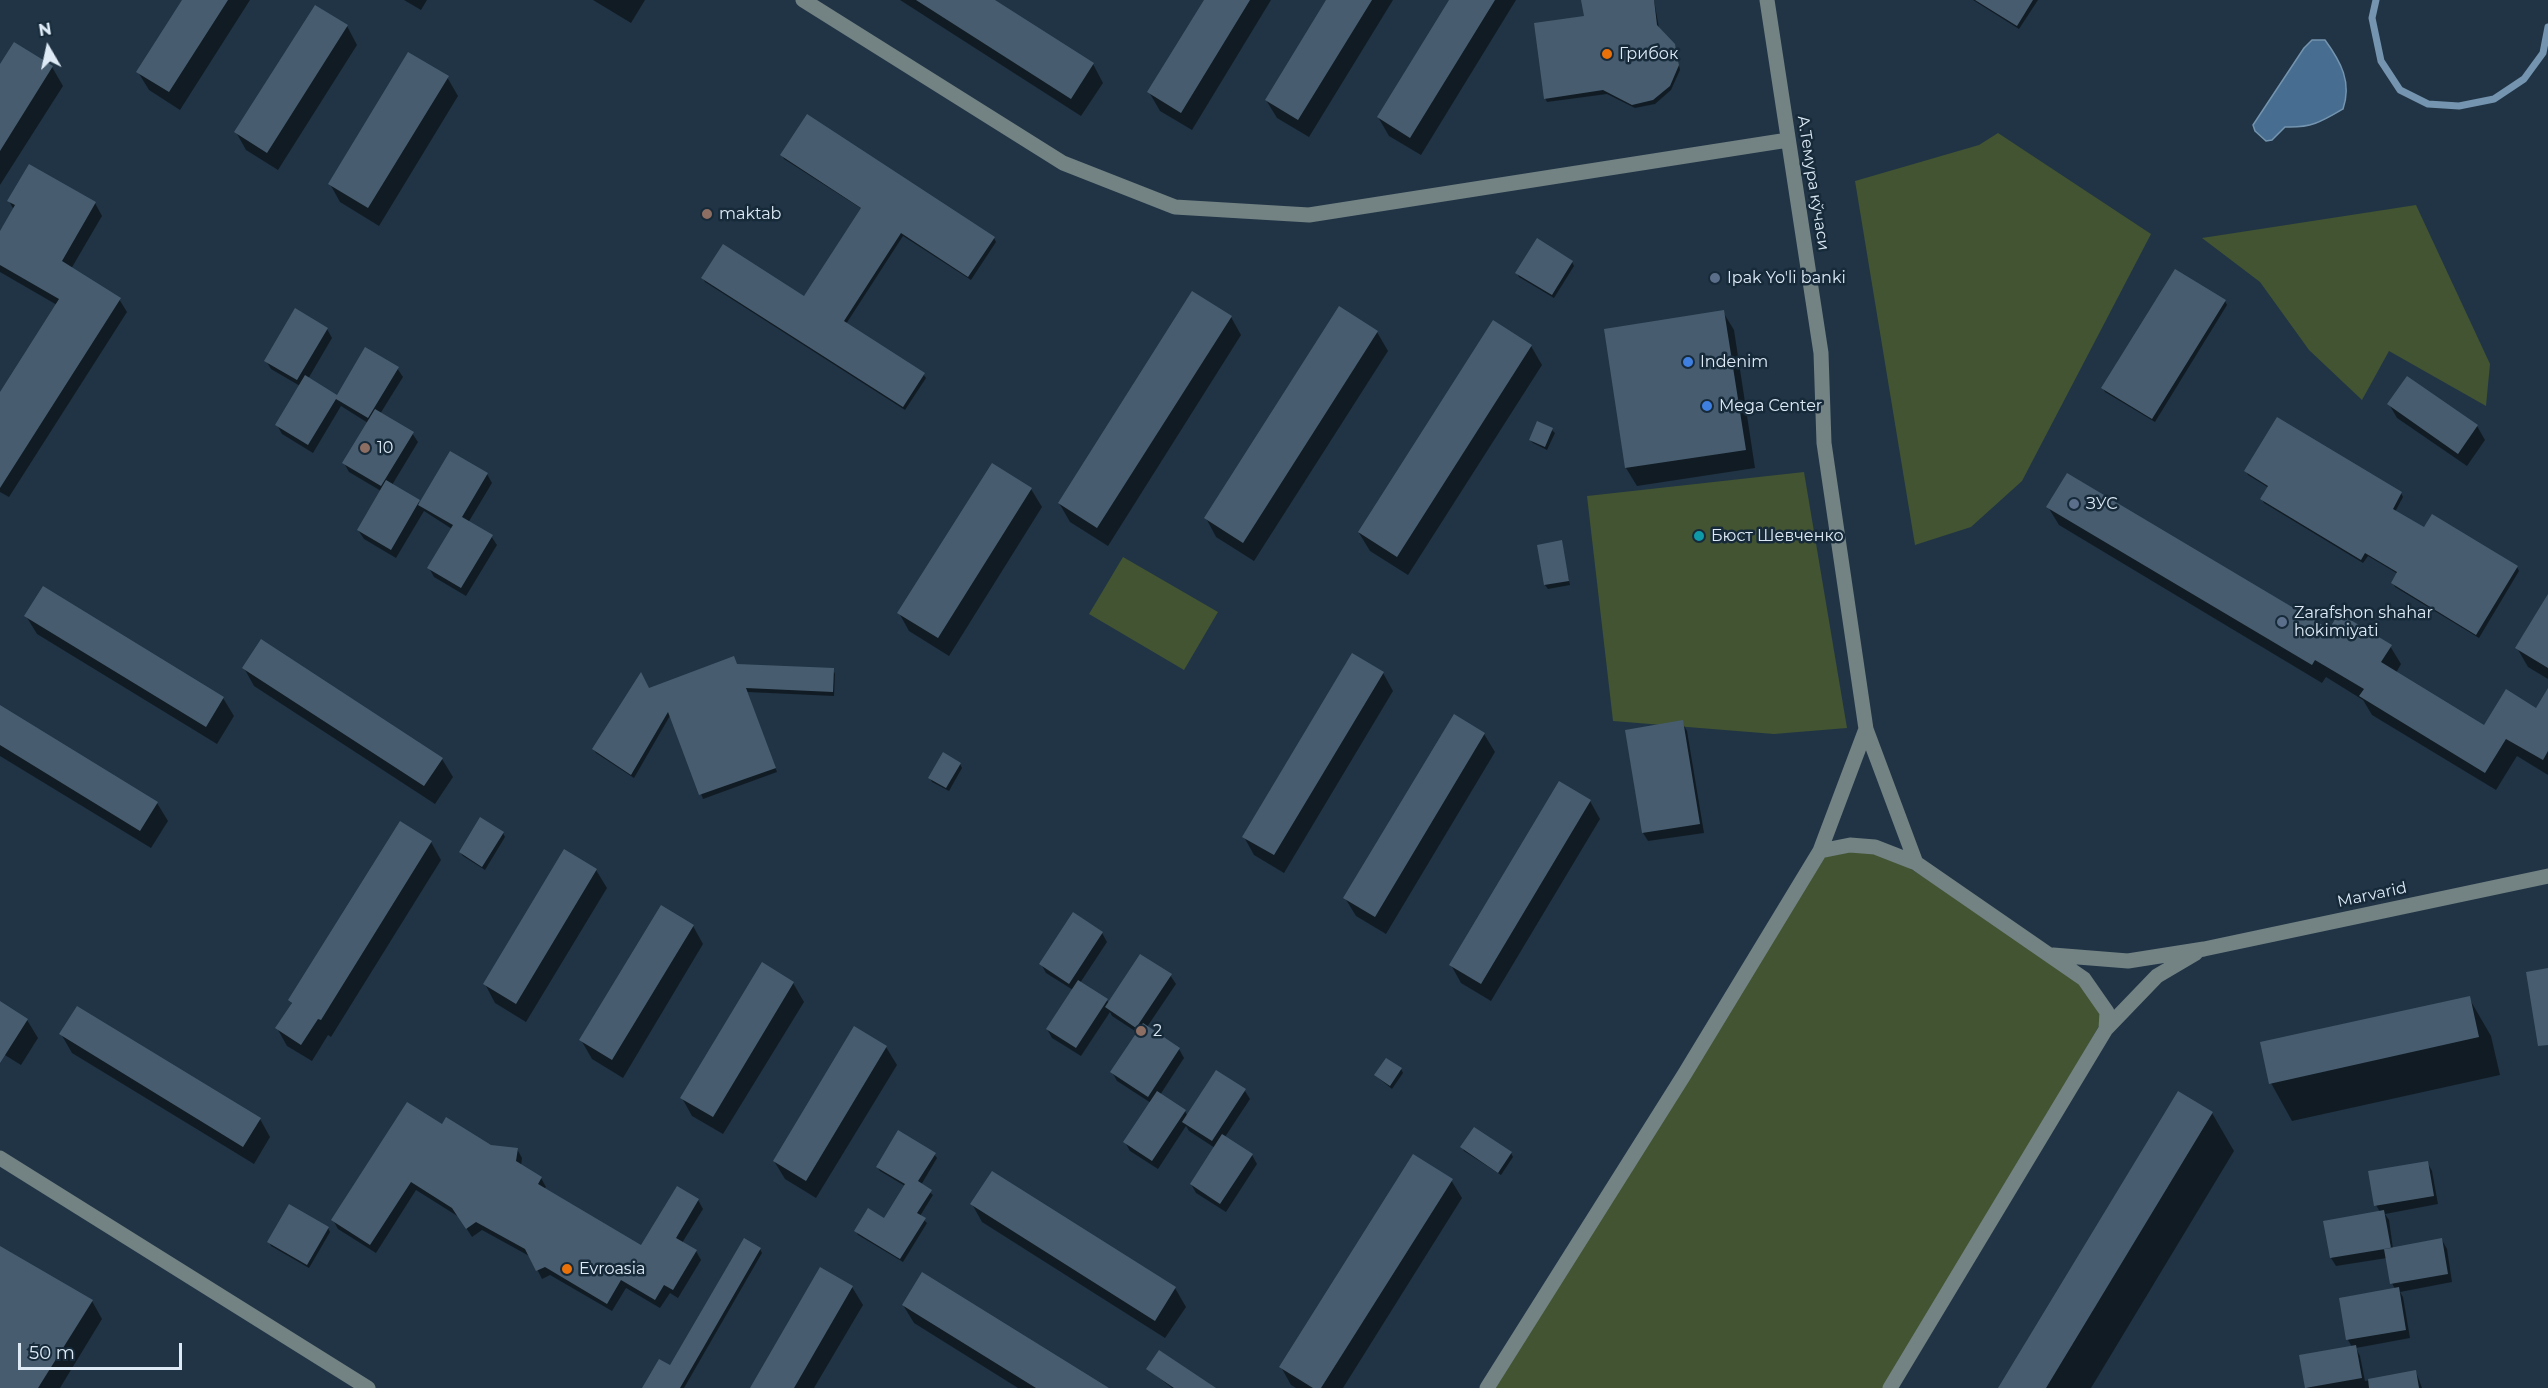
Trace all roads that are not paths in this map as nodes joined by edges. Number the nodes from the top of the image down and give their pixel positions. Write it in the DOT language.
graph roads {
  1 [pos="803,0"];
  2 [pos="1767,0"];
  3 [pos="1788,140"];
  4 [pos="1866,729"];
  5 [pos="1820,850"];
  6 [pos="1916,863"];
  7 [pos="2548,876"];
  8 [pos="2204,949"];
  9 [pos="2051,955"];
  10 [pos="2106,1029"];
  11 [pos="0,1158"];
  12 [pos="368,1388"];
  13 [pos="1487,1388"];
  14 [pos="1890,1388"];
  1 -- 3 [label="street"];
  2 -- 3 [label="street, А.Темура кўчаси"];
  3 -- 4 [label="street, А.Темура кўчаси"];
  4 -- 5 [label="street"];
  4 -- 6 [label="street, А.Темура кўчаси"];
  5 -- 6 [label="street"];
  5 -- 13 [label="street"];
  6 -- 9 [label="street"];
  7 -- 8 [label="street, Marvarid"];
  8 -- 9 [label="street"];
  8 -- 10 [label="street"];
  9 -- 10 [label="street"];
  10 -- 14 [label="street"];
  11 -- 12 [label="street"];
}
